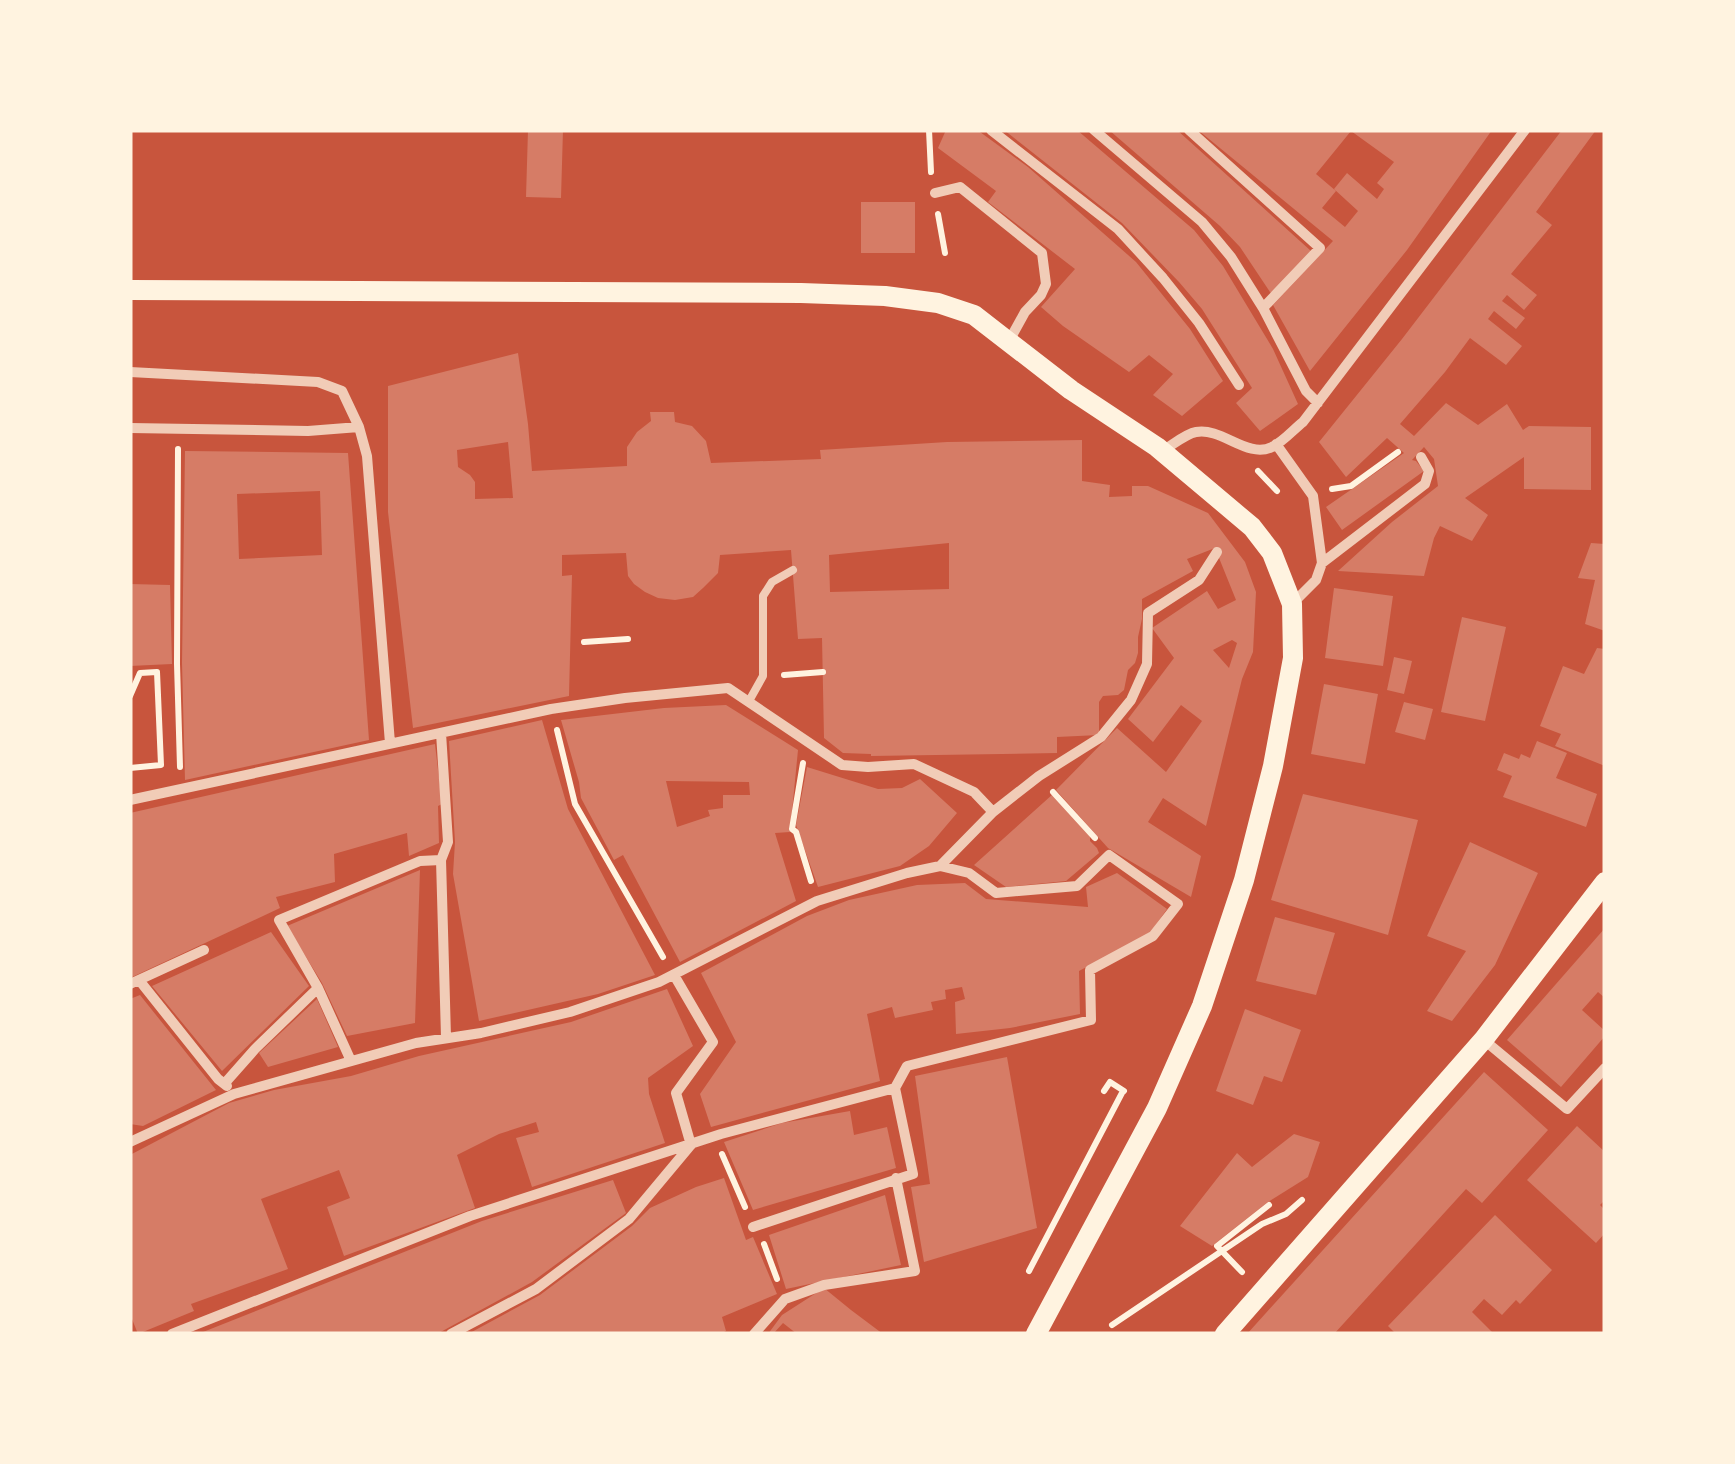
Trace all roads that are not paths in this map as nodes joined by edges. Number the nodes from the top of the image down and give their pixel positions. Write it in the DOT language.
graph roads {
  1 [pos="990,130"];
  2 [pos="1094,130"];
  3 [pos="1188,130"];
  4 [pos="1525,130"];
  5 [pos="935,193"];
  6 [pos="130,290"];
  7 [pos="1263,308"];
  8 [pos="1009,341"];
  9 [pos="130,372"];
  10 [pos="1239,385"];
  11 [pos="1318,403"];
  12 [pos="359,427"];
  13 [pos="130,428"];
  14 [pos="1274,446"];
  15 [pos="1162,451"];
  16 [pos="1421,457"];
  17 [pos="1217,552"];
  18 [pos="1322,563"];
  19 [pos="793,570"];
  20 [pos="1292,604"];
  21 [pos="749,701"];
  22 [pos="441,733"];
  23 [pos="390,743"];
  24 [pos="130,800"];
  25 [pos="993,812"];
  26 [pos="441,860"];
  27 [pos="940,866"];
  28 [pos="1605,882"];
  29 [pos="204,950"];
  30 [pos="671,970"];
  31 [pos="134,982"];
  32 [pos="318,988"];
  33 [pos="446,1037"];
  34 [pos="1484,1039"];
  35 [pos="351,1061"];
  36 [pos="1605,1068"];
  37 [pos="225,1083"];
  38 [pos="895,1088"];
  39 [pos="234,1094"];
  40 [pos="130,1142"];
  41 [pos="691,1145"];
  42 [pos="896,1178"];
  43 [pos="754,1227"];
  44 [pos="172,1334"];
  45 [pos="451,1334"];
  46 [pos="754,1334"];
  47 [pos="1036,1334"];
  48 [pos="1225,1334"];
  1 -- 10 [label="street"];
  2 -- 7 [label="street"];
  3 -- 7 [label="street"];
  4 -- 11 [label="street"];
  5 -- 8 [label="street"];
  6 -- 8 [label="main road"];
  7 -- 11 [label="street"];
  8 -- 15 [label="main road"];
  9 -- 12 [label="street"];
  11 -- 14 [label="street"];
  12 -- 13 [label="street"];
  12 -- 23 [label="street"];
  14 -- 15 [label="street"];
  14 -- 18 [label="street"];
  15 -- 20 [label="main road"];
  16 -- 18 [label="street"];
  17 -- 25 [label="street"];
  18 -- 20 [label="street"];
  19 -- 21 [label="lane"];
  20 -- 47 [label="main road"];
  21 -- 22 [label="street"];
  21 -- 25 [label="street"];
  22 -- 23 [label="street"];
  22 -- 26 [label="street"];
  23 -- 24 [label="street"];
  25 -- 27 [label="street"];
  26 -- 32 [label="street"];
  26 -- 33 [label="street"];
  27 -- 30 [label="street"];
  27 -- 38 [label="street"];
  28 -- 34 [label="main road"];
  29 -- 31 [label="street"];
  30 -- 33 [label="street"];
  30 -- 41 [label="street"];
  31 -- 37 [label="street"];
  32 -- 35 [label="street"];
  32 -- 37 [label="street"];
  33 -- 35 [label="street"];
  34 -- 36 [label="street"];
  34 -- 48 [label="main road"];
  35 -- 39 [label="street"];
  37 -- 39 [label="street"];
  38 -- 41 [label="street"];
  38 -- 42 [label="street"];
  39 -- 40 [label="street"];
  41 -- 44 [label="street"];
  41 -- 45 [label="street"];
  42 -- 43 [label="street"];
  42 -- 46 [label="street"];
}
